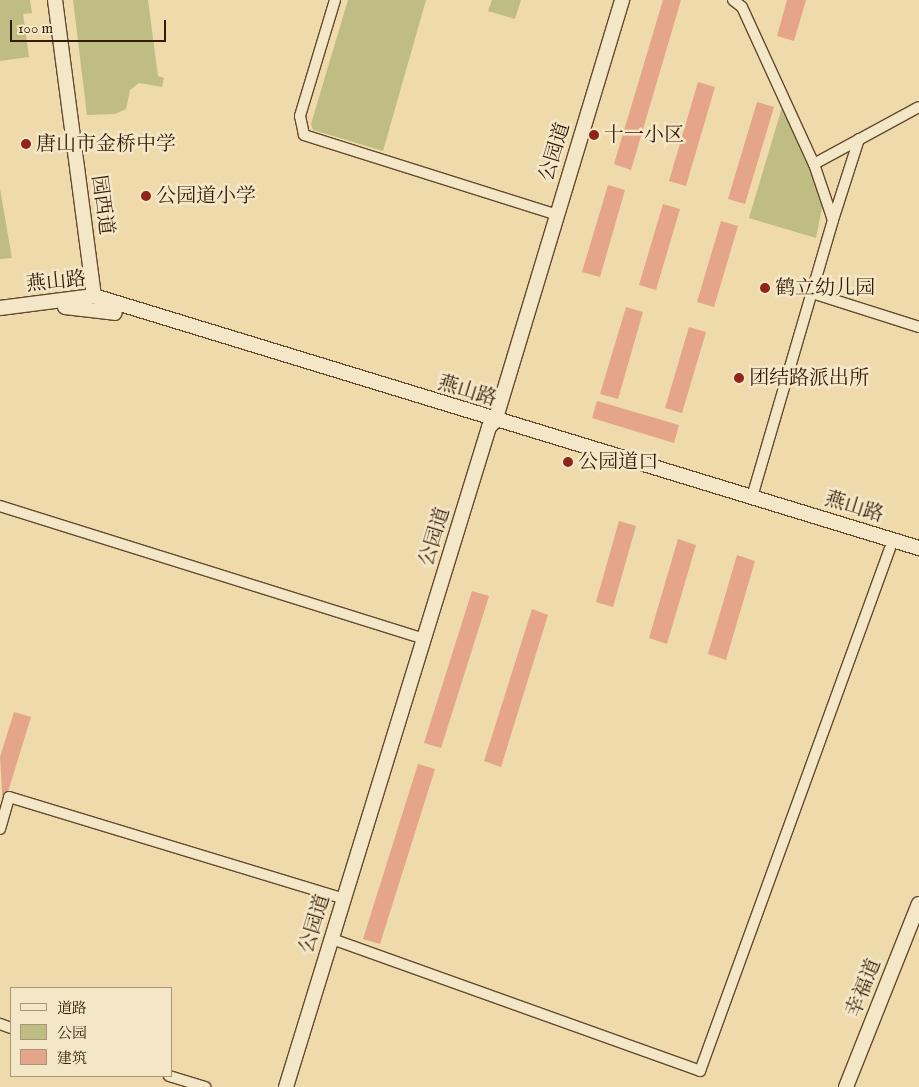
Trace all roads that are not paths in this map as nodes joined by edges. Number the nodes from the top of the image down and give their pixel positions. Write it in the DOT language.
graph roads {
  1 [pos="55,0"];
  2 [pos="334,0"];
  3 [pos="622,0"];
  4 [pos="733,0"];
  5 [pos="919,106"];
  6 [pos="859,139"];
  7 [pos="814,164"];
  8 [pos="557,215"];
  9 [pos="833,220"];
  10 [pos="812,293"];
  11 [pos="94,296"];
  12 [pos="0,308"];
  13 [pos="0,316"];
  14 [pos="919,326"];
  15 [pos="492,424"];
  16 [pos="752,497"];
  17 [pos="0,506"];
  18 [pos="890,548"];
  19 [pos="919,548"];
  20 [pos="919,557"];
  21 [pos="424,639"];
  22 [pos="0,829"];
  23 [pos="344,899"];
  24 [pos="919,904"];
  25 [pos="919,927"];
  26 [pos="332,939"];
  27 [pos="171,1077"];
  28 [pos="205,1087"];
  29 [pos="286,1087"];
  30 [pos="846,1087"];
  31 [pos="855,1087"];
  1 -- 11 [label="main road, 园西道"];
  2 -- 8 [label="street"];
  3 -- 8 [label="main road, 公园道"];
  4 -- 7 [label="street"];
  5 -- 6 [label="street"];
  6 -- 7 [label="street"];
  6 -- 9 [label="street"];
  7 -- 9 [label="street"];
  8 -- 15 [label="main road, 公园道"];
  9 -- 10 [label="street"];
  10 -- 14 [label="street"];
  10 -- 16 [label="street"];
  11 -- 12 [label="main road, 燕山路"];
  11 -- 15 [label="main road, 燕山路"];
  13 -- 15 [label="main road, 燕山路"];
  15 -- 16 [label="main road, 燕山路"];
  15 -- 18 [label="main road, 燕山路"];
  15 -- 21 [label="main road, 公园道"];
  16 -- 19 [label="main road, 燕山路"];
  17 -- 21 [label="street"];
  18 -- 20 [label="main road, 燕山路"];
  18 -- 26 [label="street"];
  21 -- 23 [label="main road, 公园道"];
  22 -- 23 [label="street"];
  23 -- 26 [label="main road, 公园道"];
  24 -- 30 [label="main road, 幸福道"];
  25 -- 31 [label="main road, 幸福道"];
  26 -- 29 [label="main road, 公园道"];
  27 -- 28 [label="street"];
}
